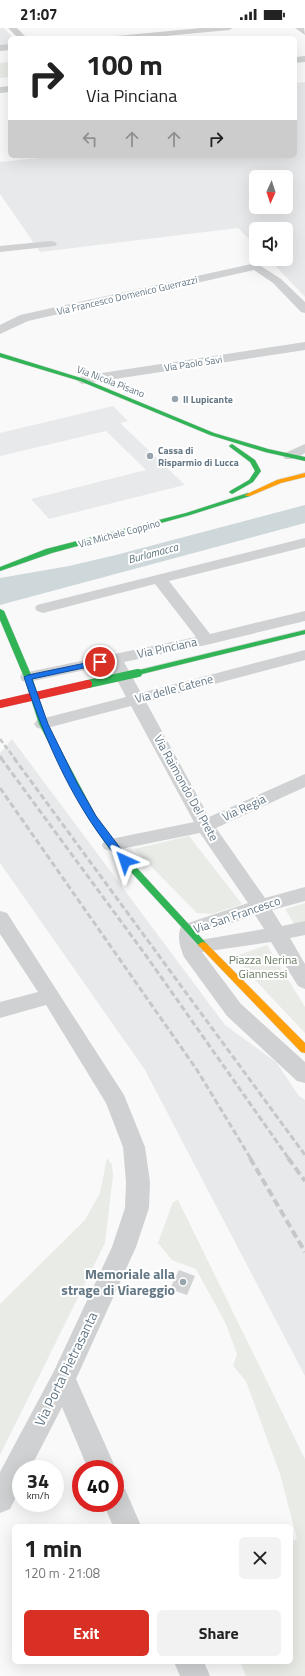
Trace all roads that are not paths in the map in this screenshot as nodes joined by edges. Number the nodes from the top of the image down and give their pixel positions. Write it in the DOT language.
graph roads {
  1 [pos="12,28"];
  2 [pos="149,28"];
  3 [pos="225,28"];
  4 [pos="229,28"];
  5 [pos="299,28"];
  6 [pos="305,33"];
  7 [pos="21,36"];
  8 [pos="157,36"];
  9 [pos="234,36"];
  10 [pos="52,244"];
  11 [pos="0,249"];
  12 [pos="305,309"];
  13 [pos="0,330"];
  14 [pos="305,346"];
  15 [pos="0,355"];
  16 [pos="0,364"];
  17 [pos="33,365"];
  18 [pos="82,380"];
  19 [pos="212,434"];
  20 [pos="305,448"];
  21 [pos="290,456"];
  22 [pos="305,459"];
  23 [pos="305,475"];
  24 [pos="305,481"];
  25 [pos="266,488"];
  26 [pos="188,514"];
  27 [pos="305,542"];
  28 [pos="49,551"];
  29 [pos="9,556"];
  30 [pos="0,569"];
  31 [pos="159,579"];
  32 [pos="43,608"];
  33 [pos="0,611"];
  34 [pos="305,616"];
  35 [pos="305,632"];
  36 [pos="206,640"];
  37 [pos="305,655"];
  38 [pos="114,659"];
  39 [pos="28,677"];
  40 [pos="137,699"];
  41 [pos="0,704"];
  42 [pos="44,724"];
  43 [pos="305,780"];
  44 [pos="205,826"];
  45 [pos="112,845"];
  46 [pos="305,894"];
  47 [pos="260,906"];
  48 [pos="0,918"];
  49 [pos="305,928"];
  50 [pos="189,930"];
  51 [pos="276,934"];
  52 [pos="204,946"];
  53 [pos="305,981"];
  54 [pos="51,996"];
  55 [pos="0,1010"];
  56 [pos="305,1049"];
  57 [pos="305,1075"];
  58 [pos="63,1379"];
  59 [pos="98,1460"];
  60 [pos="0,1500"];
  61 [pos="121,1512"];
  62 [pos="126,1524"];
  63 [pos="190,1664"];
  64 [pos="195,1676"];
  1 -- 7 [label="street"];
  2 -- 8 [label="street"];
  3 -- 4 [label="street"];
  3 -- 8 [label="street"];
  3 -- 9 [label="street"];
  5 -- 6 [label="street"];
  10 -- 11 [label="street"];
  12 -- 13 [label="street, Via Francesco Domenico Guerrazzi"];
  14 -- 18 [label="street, Via Paolo Savi"];
  15 -- 17 [label="street, Via Nicola Pisano"];
  16 -- 17 [label="street"];
  17 -- 18 [label="street, Via Nicola Pisano"];
  18 -- 19 [label="street, Via Nicola Pisano"];
  19 -- 21 [label="street"];
  19 -- 26 [label="street"];
  20 -- 21 [label="street"];
  21 -- 22 [label="street"];
  23 -- 25 [label="street"];
  24 -- 25 [label="street"];
  25 -- 26 [label="street"];
  26 -- 28 [label="street, Via Michele Coppino"];
  27 -- 31 [label="street"];
  28 -- 29 [label="street, Via Michele Coppino"];
  28 -- 30 [label="street, Via Michele Coppino"];
  31 -- 32 [label="street"];
  31 -- 36 [label="street"];
  33 -- 39 [label="street"];
  34 -- 36 [label="street, Via Pinciana"];
  35 -- 41 [label="street, bridge"];
  36 -- 38 [label="street, Via Pinciana"];
  37 -- 40 [label="street, Via delle Catene"];
  38 -- 39 [label="street, Via Pinciana"];
  38 -- 40 [label="street, Via Raimondo Del Prete"];
  39 -- 42 [label="street"];
  40 -- 42 [label="street, Via delle Catene"];
  40 -- 44 [label="street, Via Raimondo Del Prete"];
  42 -- 45 [label="street"];
  43 -- 44 [label="street, Via Regia"];
  44 -- 45 [label="street, Via Regia"];
  44 -- 47 [label="street, Via Raimondo Del Prete"];
  45 -- 50 [label="street"];
  46 -- 47 [label="street, Via San Francesco"];
  47 -- 50 [label="street, Via San Francesco"];
  47 -- 51 [label="street, Via Raimondo Del Prete"];
  48 -- 54 [label="street, Via Porta Pietrasanta"];
  49 -- 51 [label="street, Via San Francesco"];
  50 -- 52 [label="street"];
  50 -- 57 [label="street, Via San Francesco"];
  51 -- 52 [label="street, Via San Francesco"];
  51 -- 53 [label="street, Via Raimondo Del Prete"];
  52 -- 56 [label="street"];
  54 -- 55 [label="street"];
  54 -- 58 [label="street, Via Porta Pietrasanta"];
  58 -- 59 [label="street"];
  58 -- 60 [label="street, Via Porta Pietrasanta"];
  61 -- 62 [label="street"];
  63 -- 64 [label="street"];
}
